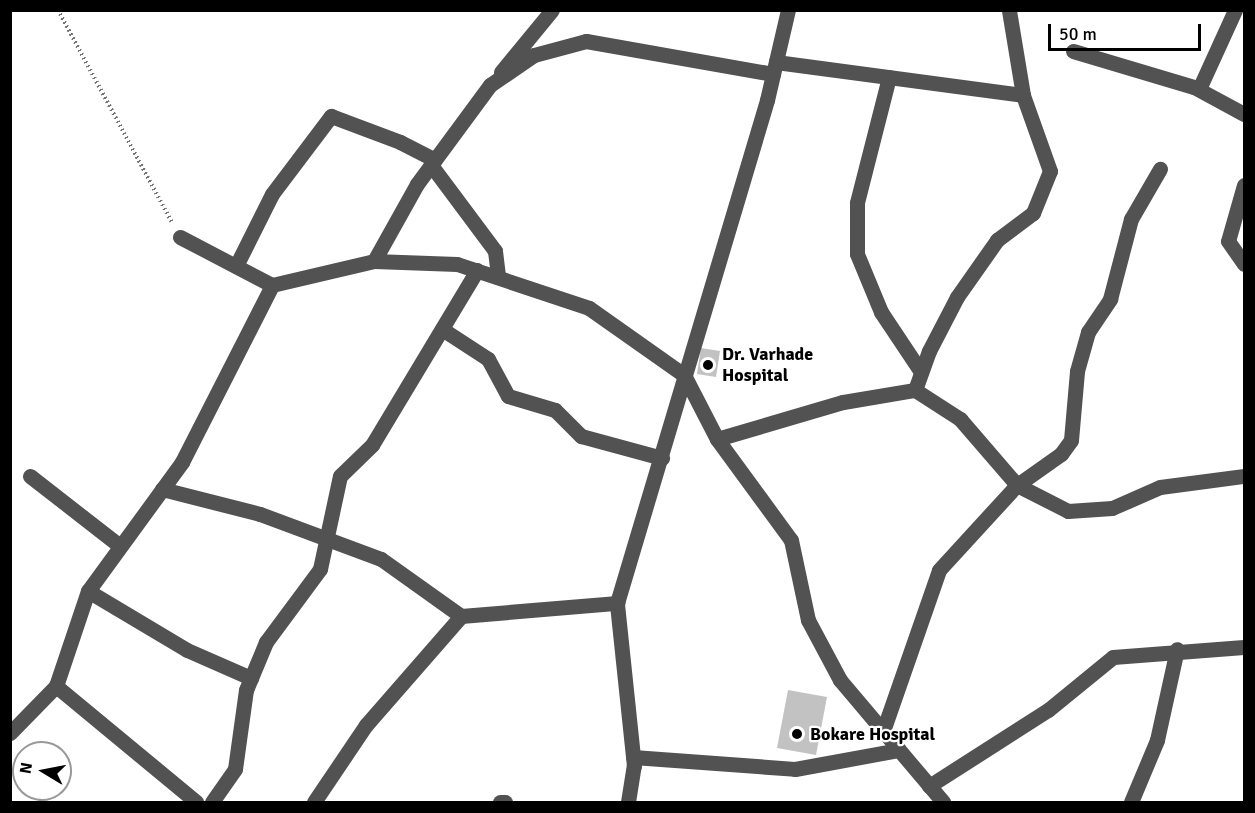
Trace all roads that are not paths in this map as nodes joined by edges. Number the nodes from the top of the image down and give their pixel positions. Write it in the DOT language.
graph roads {
  1 [pos="552,10"];
  2 [pos="788,10"];
  3 [pos="1008,10"];
  4 [pos="1235,10"];
  5 [pos="1073,51"];
  6 [pos="774,68"];
  7 [pos="889,77"];
  8 [pos="490,86"];
  9 [pos="1199,89"];
  10 [pos="1023,95"];
  11 [pos="1245,114"];
  12 [pos="433,163"];
  13 [pos="1160,169"];
  14 [pos="1245,185"];
  15 [pos="180,237"];
  16 [pos="374,261"];
  17 [pos="1245,264"];
  18 [pos="236,266"];
  19 [pos="477,270"];
  20 [pos="498,277"];
  21 [pos="272,285"];
  22 [pos="442,329"];
  23 [pos="921,372"];
  24 [pos="684,375"];
  25 [pos="915,390"];
  26 [pos="717,439"];
  27 [pos="662,458"];
  28 [pos="30,476"];
  29 [pos="1245,476"];
  30 [pos="1017,485"];
  31 [pos="162,489"];
  32 [pos="328,539"];
  33 [pos="120,546"];
  34 [pos="88,591"];
  35 [pos="617,603"];
  36 [pos="461,616"];
  37 [pos="1245,647"];
  38 [pos="1177,649"];
  39 [pos="251,678"];
  40 [pos="56,686"];
  41 [pos="883,731"];
  42 [pos="10,733"];
  43 [pos="899,750"];
  44 [pos="633,757"];
  45 [pos="929,786"];
  46 [pos="196,802"];
  47 [pos="212,802"];
  48 [pos="314,802"];
  49 [pos="500,802"];
  50 [pos="505,802"];
  51 [pos="628,802"];
  52 [pos="943,802"];
  53 [pos="1131,802"];
  1 -- 8 [label="street"];
  2 -- 6 [label="street"];
  3 -- 10 [label="street"];
  4 -- 9 [label="street"];
  5 -- 9 [label="street"];
  6 -- 7 [label="street"];
  6 -- 8 [label="street"];
  6 -- 24 [label="street"];
  7 -- 10 [label="street"];
  7 -- 23 [label="street"];
  8 -- 12 [label="street"];
  9 -- 11 [label="street"];
  10 -- 23 [label="street"];
  12 -- 16 [label="street"];
  12 -- 18 [label="street"];
  12 -- 20 [label="street"];
  13 -- 30 [label="street"];
  14 -- 17 [label="street"];
  15 -- 18 [label="street"];
  16 -- 19 [label="street"];
  16 -- 21 [label="street"];
  18 -- 21 [label="street"];
  19 -- 20 [label="street"];
  19 -- 22 [label="street"];
  20 -- 24 [label="street"];
  21 -- 31 [label="street"];
  22 -- 27 [label="street"];
  22 -- 32 [label="street"];
  23 -- 25 [label="street"];
  24 -- 26 [label="street"];
  24 -- 27 [label="street"];
  25 -- 26 [label="street"];
  25 -- 30 [label="street"];
  26 -- 41 [label="street"];
  27 -- 35 [label="street"];
  28 -- 33 [label="street"];
  29 -- 30 [label="street"];
  30 -- 41 [label="street"];
  31 -- 32 [label="street"];
  31 -- 33 [label="street"];
  32 -- 36 [label="street"];
  32 -- 39 [label="street"];
  33 -- 34 [label="street"];
  34 -- 39 [label="street"];
  34 -- 40 [label="street"];
  35 -- 36 [label="street"];
  35 -- 44 [label="street"];
  36 -- 48 [label="street"];
  37 -- 38 [label="street"];
  38 -- 45 [label="street"];
  38 -- 53 [label="street"];
  39 -- 47 [label="street"];
  40 -- 42 [label="street"];
  40 -- 46 [label="street"];
  41 -- 43 [label="street"];
  43 -- 44 [label="street"];
  43 -- 45 [label="street"];
  44 -- 51 [label="street"];
  45 -- 52 [label="street"];
  49 -- 50 [label="street"];
}
